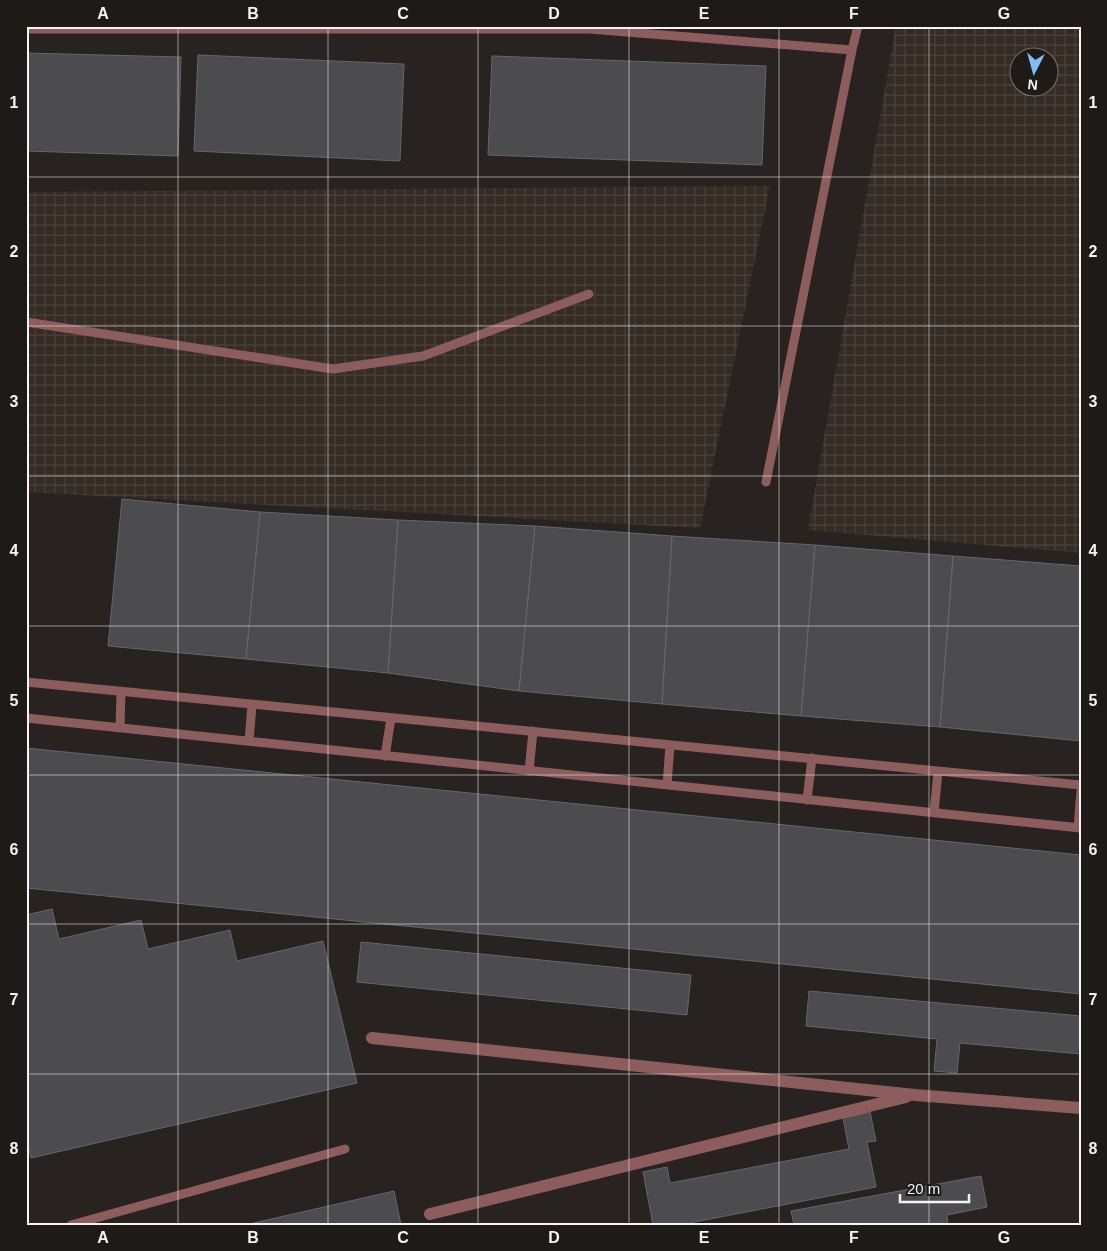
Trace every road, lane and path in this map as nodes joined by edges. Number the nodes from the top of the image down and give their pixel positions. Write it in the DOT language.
graph roads {
  1 [pos="858,26"];
  2 [pos="26,30"];
  3 [pos="852,50"];
  4 [pos="588,294"];
  5 [pos="26,322"];
  6 [pos="766,482"];
  7 [pos="26,682"];
  8 [pos="121,692"];
  9 [pos="252,704"];
  10 [pos="26,718"];
  11 [pos="391,718"];
  12 [pos="120,728"];
  13 [pos="533,731"];
  14 [pos="249,742"];
  15 [pos="670,745"];
  16 [pos="385,756"];
  17 [pos="812,758"];
  18 [pos="529,771"];
  19 [pos="938,771"];
  20 [pos="667,785"];
  21 [pos="1081,785"];
  22 [pos="1081,791"];
  23 [pos="807,800"];
  24 [pos="934,813"];
  25 [pos="1079,828"];
  26 [pos="372,1038"];
  27 [pos="915,1095"];
  28 [pos="1081,1108"];
  29 [pos="346,1150"];
  30 [pos="430,1214"];
  31 [pos="71,1225"];
  1 -- 3 [label="lane"];
  2 -- 3 [label="lane"];
  3 -- 6 [label="lane"];
  4 -- 5 [label="lane"];
  7 -- 8 [label="lane"];
  8 -- 9 [label="lane"];
  8 -- 12 [label="lane"];
  9 -- 11 [label="lane"];
  9 -- 14 [label="lane"];
  10 -- 12 [label="lane"];
  11 -- 13 [label="lane"];
  11 -- 16 [label="lane"];
  12 -- 14 [label="lane"];
  13 -- 15 [label="lane"];
  13 -- 18 [label="lane"];
  14 -- 16 [label="lane"];
  15 -- 17 [label="lane"];
  15 -- 20 [label="lane"];
  16 -- 18 [label="lane"];
  17 -- 19 [label="lane"];
  17 -- 23 [label="lane"];
  18 -- 20 [label="lane"];
  19 -- 21 [label="lane"];
  19 -- 24 [label="lane"];
  20 -- 23 [label="lane"];
  22 -- 25 [label="lane"];
  23 -- 24 [label="lane"];
  24 -- 25 [label="lane"];
  26 -- 27 [label="street"];
  27 -- 28 [label="street"];
  27 -- 30 [label="street"];
  29 -- 31 [label="lane"];
}
